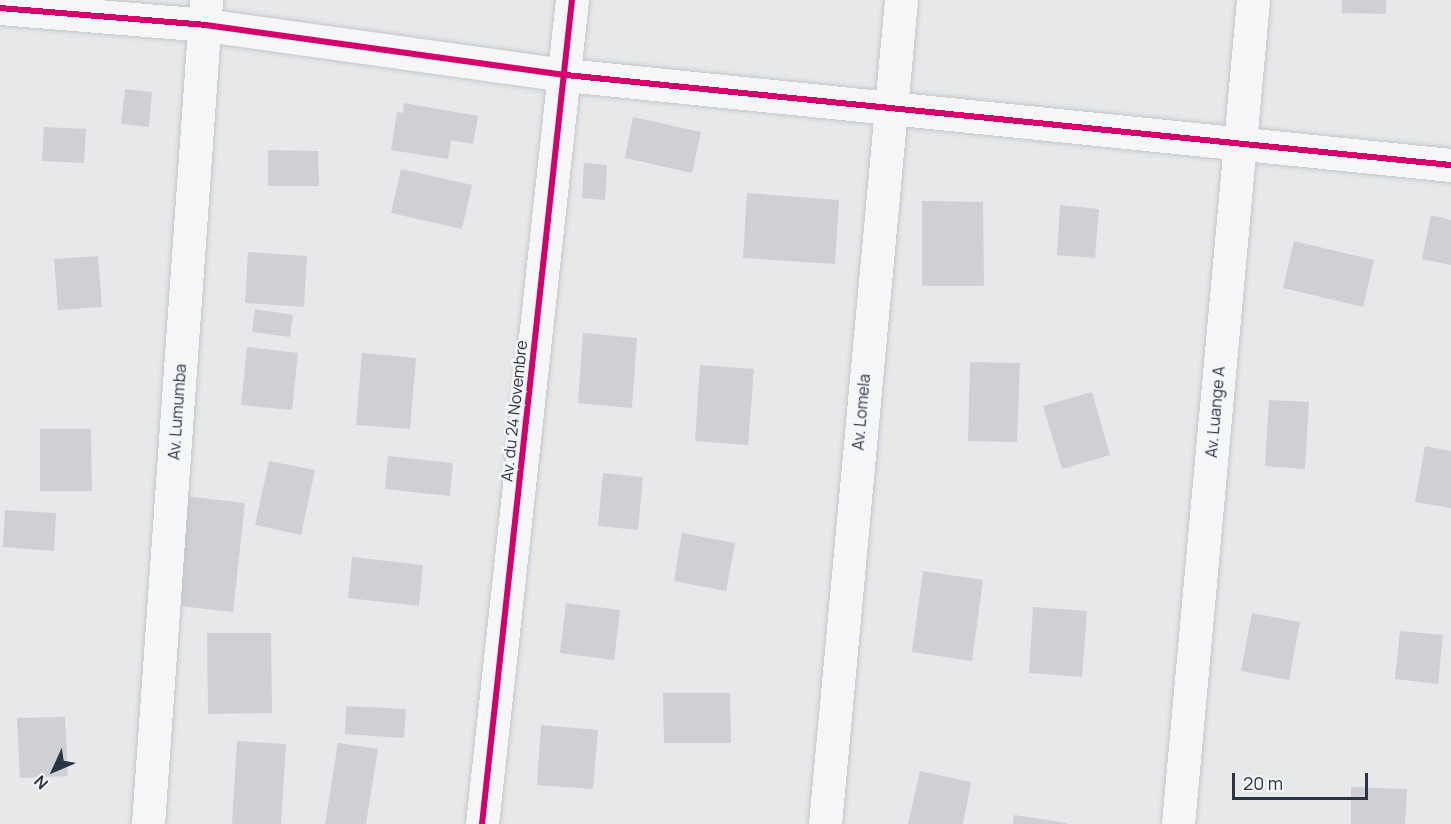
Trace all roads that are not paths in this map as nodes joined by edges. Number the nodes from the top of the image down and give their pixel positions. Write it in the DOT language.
graph roads {
  1 [pos="572,0"];
  2 [pos="901,0"];
  3 [pos="1253,0"];
  4 [pos="0,8"];
  5 [pos="206,12"];
  6 [pos="566,75"];
  7 [pos="889,107"];
  8 [pos="1240,146"];
  9 [pos="1451,165"];
  10 [pos="148,824"];
  11 [pos="482,824"];
  12 [pos="825,824"];
  13 [pos="1178,824"];
  1 -- 6 [label="street, Av. du 24 Novembre"];
  2 -- 7 [label="street, Av. Lomela"];
  3 -- 8 [label="street, Av. Luange A"];
  4 -- 5 [label="street"];
  5 -- 6 [label="street"];
  5 -- 10 [label="street, Av. Lumumba"];
  6 -- 7 [label="street"];
  6 -- 11 [label="street, Av. du 24 Novembre"];
  7 -- 8 [label="street"];
  7 -- 12 [label="street, Av. Lomela"];
  8 -- 9 [label="street"];
  8 -- 13 [label="street, Av. Luange A"];
}
